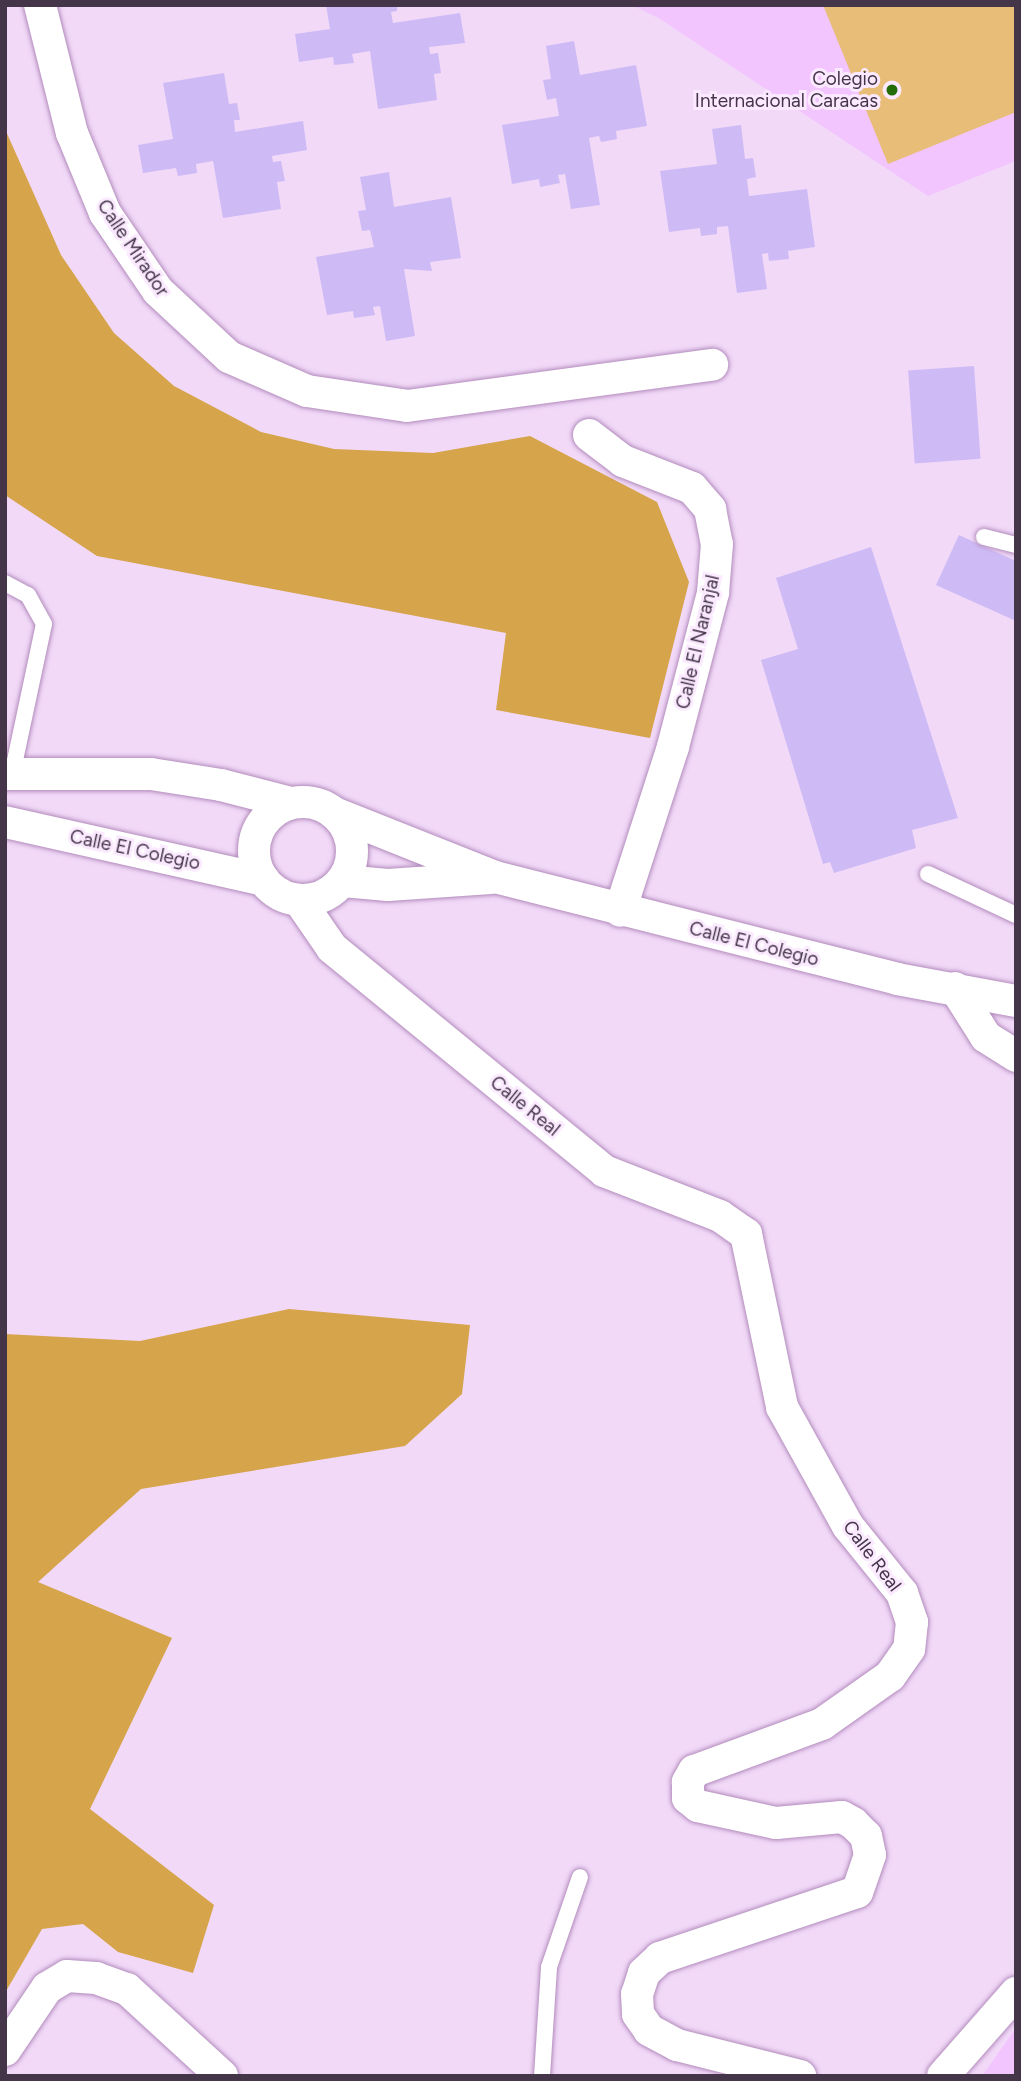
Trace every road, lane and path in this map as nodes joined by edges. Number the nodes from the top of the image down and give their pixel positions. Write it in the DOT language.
graph roads {
  1 [pos="40,5"];
  2 [pos="712,365"];
  3 [pos="589,435"];
  4 [pos="984,537"];
  5 [pos="1016,545"];
  6 [pos="5,583"];
  7 [pos="8,775"];
  8 [pos="290,803"];
  9 [pos="337,814"];
  10 [pos="5,822"];
  11 [pos="928,874"];
  12 [pos="495,877"];
  13 [pos="264,880"];
  14 [pos="343,881"];
  15 [pos="299,900"];
  16 [pos="620,911"];
  17 [pos="1016,915"];
  18 [pos="955,988"];
  19 [pos="1016,1001"];
  20 [pos="1016,1056"];
  21 [pos="580,1877"];
  22 [pos="1016,1993"];
  23 [pos="5,2050"];
  24 [pos="222,2076"];
  25 [pos="542,2076"];
  26 [pos="800,2076"];
  27 [pos="943,2076"];
  1 -- 2 [label="street, Calle Mirador"];
  3 -- 16 [label="street, Calle El Naranjal"];
  4 -- 5 [label="lane"];
  6 -- 7 [label="lane"];
  7 -- 8 [label="street, Calle El Colegio"];
  8 -- 9 [label="street, Calle El Colegio"];
  8 -- 13 [label="street"];
  9 -- 12 [label="street, Calle El Colegio"];
  9 -- 14 [label="street"];
  10 -- 13 [label="street, Calle El Colegio"];
  11 -- 17 [label="lane"];
  12 -- 14 [label="street, Calle El Colegio"];
  12 -- 16 [label="street, Calle El Colegio"];
  13 -- 15 [label="street, Calle El Colegio"];
  14 -- 15 [label="street"];
  15 -- 26 [label="street, Calle Real"];
  16 -- 18 [label="street, Calle El Colegio"];
  18 -- 19 [label="street, Calle El Colegio"];
  18 -- 20 [label="street"];
  21 -- 25 [label="lane"];
  22 -- 27 [label="street"];
  23 -- 24 [label="street"];
}
